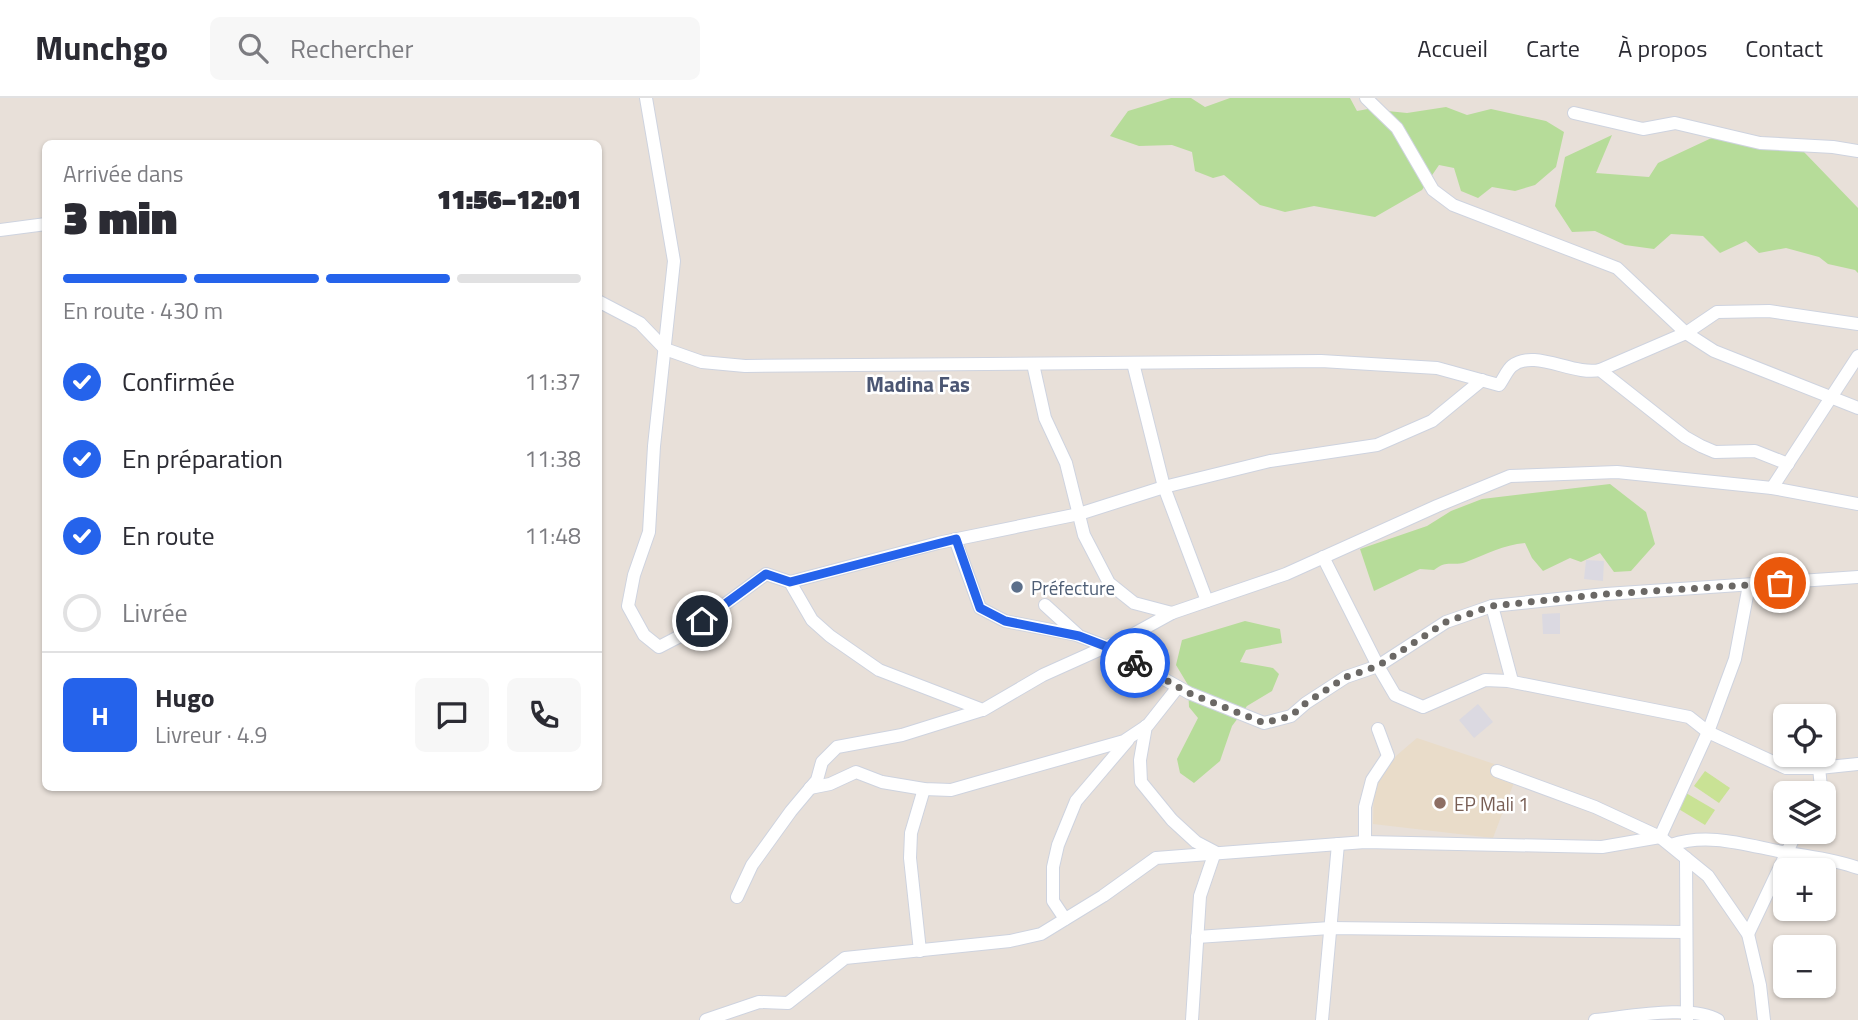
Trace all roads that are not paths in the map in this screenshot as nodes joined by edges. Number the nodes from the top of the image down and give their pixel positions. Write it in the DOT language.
graph roads {
  1 [pos="646,98"];
  2 [pos="1366,98"];
  3 [pos="1574,113"];
  4 [pos="1858,151"];
  5 [pos="42,225"];
  6 [pos="0,230"];
  7 [pos="602,303"];
  8 [pos="1858,324"];
  9 [pos="1686,333"];
  10 [pos="665,349"];
  11 [pos="1858,356"];
  12 [pos="1133,363"];
  13 [pos="1033,364"];
  14 [pos="1600,370"];
  15 [pos="1482,380"];
  16 [pos="1830,398"];
  17 [pos="1858,408"];
  18 [pos="1788,464"];
  19 [pos="1164,487"];
  20 [pos="1772,488"];
  21 [pos="1858,504"];
  22 [pos="1079,514"];
  23 [pos="956,539"];
  24 [pos="1323,557"];
  25 [pos="1858,577"];
  26 [pos="790,582"];
  27 [pos="1749,585"];
  28 [pos="1207,601"];
  29 [pos="1045,605"];
  30 [pos="1492,606"];
  31 [pos="1172,613"];
  32 [pos="1079,636"];
  33 [pos="1105,646"];
  34 [pos="1378,666"];
  35 [pos="1511,681"];
  36 [pos="1178,687"];
  37 [pos="983,710"];
  38 [pos="1146,726"];
  39 [pos="1378,729"];
  40 [pos="1708,732"];
  41 [pos="1132,735"];
  42 [pos="1858,764"];
  43 [pos="1819,768"];
  44 [pos="1497,771"];
  45 [pos="1820,781"];
  46 [pos="810,788"];
  47 [pos="924,789"];
  48 [pos="1660,836"];
  49 [pos="1365,842"];
  50 [pos="1338,844"];
  51 [pos="1790,844"];
  52 [pos="1671,845"];
  53 [pos="1215,852"];
  54 [pos="1786,852"];
  55 [pos="1686,858"];
  56 [pos="1858,868"];
  57 [pos="737,897"];
  58 [pos="1065,919"];
  59 [pos="1330,928"];
  60 [pos="1686,932"];
  61 [pos="1748,934"];
  62 [pos="1197,937"];
  63 [pos="920,951"];
  64 [pos="1687,1016"];
  65 [pos="706,1020"];
  66 [pos="1192,1020"];
  67 [pos="1322,1020"];
  68 [pos="1595,1020"];
  69 [pos="1718,1020"];
  70 [pos="1764,1020"];
  1 -- 10 [label="street"];
  2 -- 9 [label="street"];
  3 -- 4 [label="street"];
  5 -- 6 [label="street"];
  7 -- 10 [label="street"];
  8 -- 9 [label="street"];
  9 -- 14 [label="street"];
  9 -- 16 [label="street"];
  10 -- 13 [label="street"];
  10 -- 26 [label="street"];
  11 -- 16 [label="street"];
  12 -- 13 [label="street"];
  12 -- 15 [label="street"];
  12 -- 19 [label="street"];
  13 -- 22 [label="street"];
  14 -- 15 [label="street"];
  14 -- 18 [label="street"];
  15 -- 19 [label="street"];
  16 -- 17 [label="street"];
  16 -- 18 [label="street"];
  18 -- 20 [label="street"];
  19 -- 22 [label="street"];
  19 -- 28 [label="street"];
  20 -- 21 [label="street"];
  20 -- 24 [label="street"];
  22 -- 23 [label="street"];
  22 -- 31 [label="street"];
  23 -- 26 [label="street"];
  23 -- 32 [label="street"];
  24 -- 28 [label="street"];
  24 -- 34 [label="street"];
  25 -- 27 [label="street"];
  26 -- 37 [label="street"];
  27 -- 30 [label="street"];
  27 -- 40 [label="street"];
  28 -- 31 [label="street"];
  29 -- 32 [label="street"];
  30 -- 34 [label="street"];
  30 -- 35 [label="street"];
  31 -- 33 [label="street"];
  32 -- 33 [label="street"];
  33 -- 36 [label="street"];
  33 -- 37 [label="street"];
  34 -- 35 [label="street"];
  34 -- 36 [label="street"];
  35 -- 40 [label="street"];
  36 -- 38 [label="street"];
  37 -- 46 [label="street"];
  38 -- 41 [label="street"];
  38 -- 53 [label="street"];
  39 -- 49 [label="street"];
  40 -- 43 [label="street"];
  40 -- 48 [label="street"];
  41 -- 47 [label="street"];
  41 -- 58 [label="street"];
  42 -- 43 [label="street"];
  43 -- 45 [label="street"];
  44 -- 48 [label="street"];
  46 -- 47 [label="street"];
  46 -- 57 [label="street"];
  47 -- 63 [label="street"];
  48 -- 49 [label="street"];
  48 -- 52 [label="street"];
  49 -- 50 [label="street"];
  50 -- 53 [label="street"];
  50 -- 59 [label="street"];
  51 -- 54 [label="street"];
  52 -- 54 [label="street"];
  52 -- 55 [label="street"];
  53 -- 58 [label="street"];
  53 -- 62 [label="street"];
  54 -- 56 [label="street"];
  54 -- 61 [label="street"];
  55 -- 60 [label="street"];
  55 -- 61 [label="street"];
  58 -- 63 [label="street"];
  59 -- 60 [label="street"];
  59 -- 62 [label="street"];
  59 -- 67 [label="street"];
  60 -- 64 [label="street"];
  61 -- 70 [label="street"];
  62 -- 66 [label="street"];
  63 -- 65 [label="street"];
  64 -- 68 [label="street"];
  64 -- 69 [label="street"];
}
